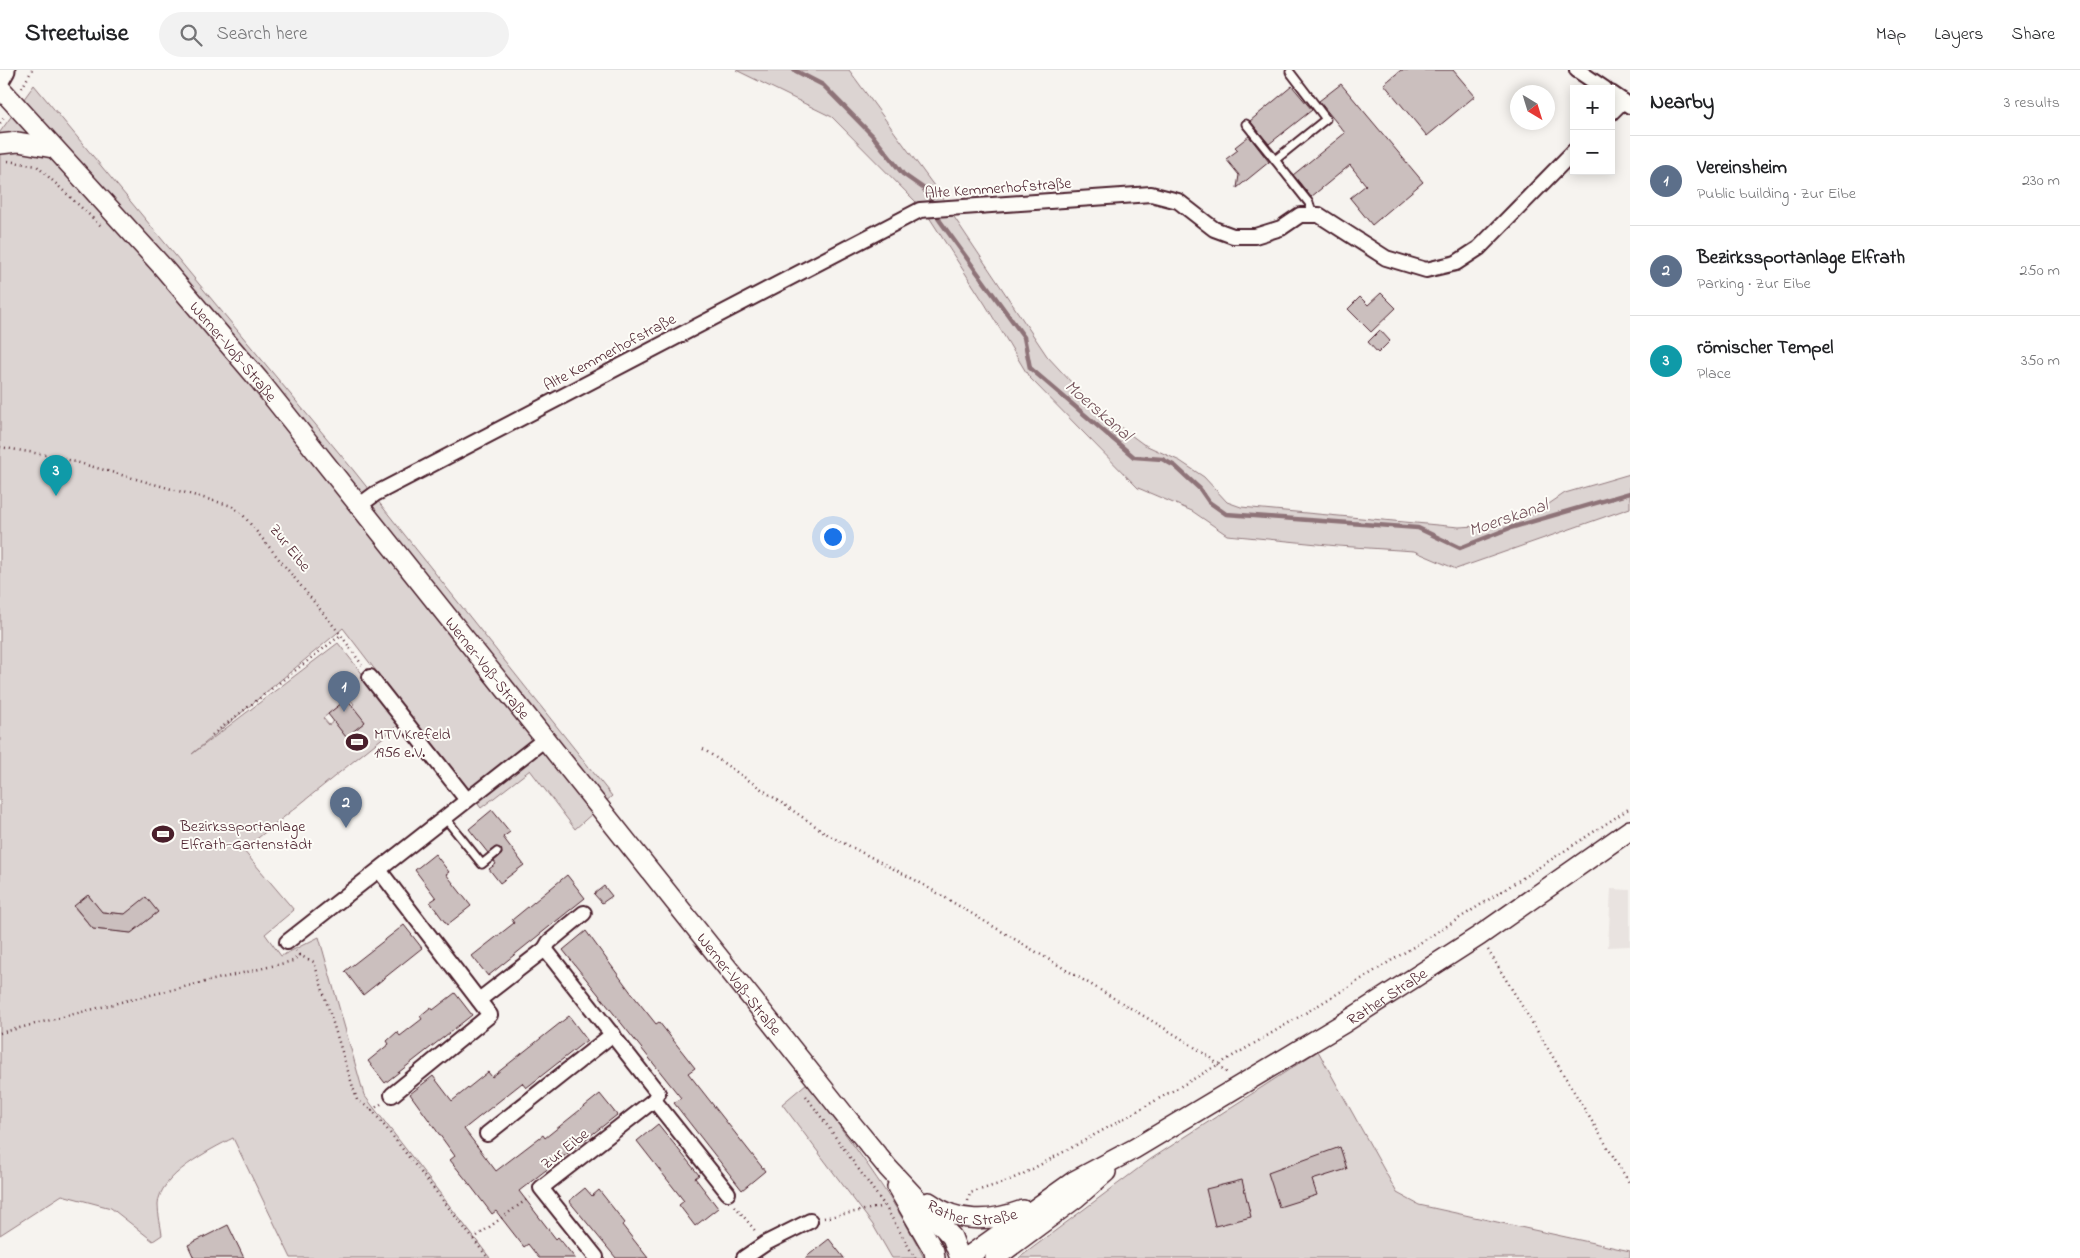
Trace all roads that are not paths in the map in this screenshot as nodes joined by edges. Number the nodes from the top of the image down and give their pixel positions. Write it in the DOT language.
graph roads {
  1 [pos="4,70"];
  2 [pos="1577,70"];
  3 [pos="1290,72"];
  4 [pos="0,77"];
  5 [pos="1599,85"];
  6 [pos="0,88"];
  7 [pos="1615,96"];
  8 [pos="1627,103"];
  9 [pos="1615,110"];
  10 [pos="1246,124"];
  11 [pos="0,144"];
  12 [pos="53,148"];
  13 [pos="1570,156"];
  14 [pos="1275,160"];
  15 [pos="1313,215"];
  16 [pos="360,505"];
  17 [pos="370,677"];
  18 [pos="545,739"];
  19 [pos="467,800"];
  20 [pos="445,818"];
  21 [pos="1630,830"];
  22 [pos="497,852"];
  23 [pos="379,870"];
  24 [pos="584,913"];
  25 [pos="287,942"];
  26 [pos="544,949"];
  27 [pos="479,1000"];
  28 [pos="613,1034"];
  29 [pos="392,1095"];
  30 [pos="654,1100"];
  31 [pos="487,1134"];
  32 [pos="1134,1149"];
  33 [pos="888,1168"];
  34 [pos="728,1193"];
  35 [pos="1038,1205"];
  36 [pos="810,1221"];
  37 [pos="936,1256"];
  38 [pos="596,1258"];
  39 [pos="744,1258"];
  40 [pos="960,1258"];
  41 [pos="966,1258"];
  42 [pos="996,1258"];
  1 -- 4 [label="main road"];
  2 -- 5 [label="street"];
  3 -- 14 [label="lane"];
  6 -- 12 [label="main road, Werner-Voß-Straße"];
  7 -- 8 [label="street"];
  8 -- 9 [label="street"];
  10 -- 14 [label="lane"];
  11 -- 12 [label="main road"];
  12 -- 16 [label="main road, Werner-Voß-Straße"];
  13 -- 15 [label="street"];
  14 -- 15 [label="lane"];
  15 -- 16 [label="street, Alte Kemmerhofstraße"];
  16 -- 18 [label="main road, Werner-Voß-Straße"];
  17 -- 19 [label="street"];
  18 -- 19 [label="street"];
  18 -- 33 [label="main road, Werner-Voß-Straße"];
  19 -- 20 [label="street"];
  20 -- 22 [label="lane"];
  20 -- 23 [label="street"];
  21 -- 32 [label="main road, Rather Straße"];
  23 -- 25 [label="street"];
  23 -- 27 [label="street"];
  24 -- 26 [label="street"];
  26 -- 27 [label="street"];
  26 -- 28 [label="street"];
  27 -- 29 [label="street"];
  28 -- 30 [label="street"];
  28 -- 31 [label="street"];
  30 -- 34 [label="street"];
  30 -- 38 [label="street, Zur Eibe"];
  32 -- 35 [label="main road, Rather Straße"];
  32 -- 42 [label="main road, Rather Straße"];
  33 -- 35 [label="main road, Rather Straße"];
  33 -- 37 [label="main road"];
  33 -- 40 [label="main road, Werner-Voß-Straße"];
  35 -- 41 [label="main road, Rather Straße"];
  36 -- 39 [label="street"];
}
